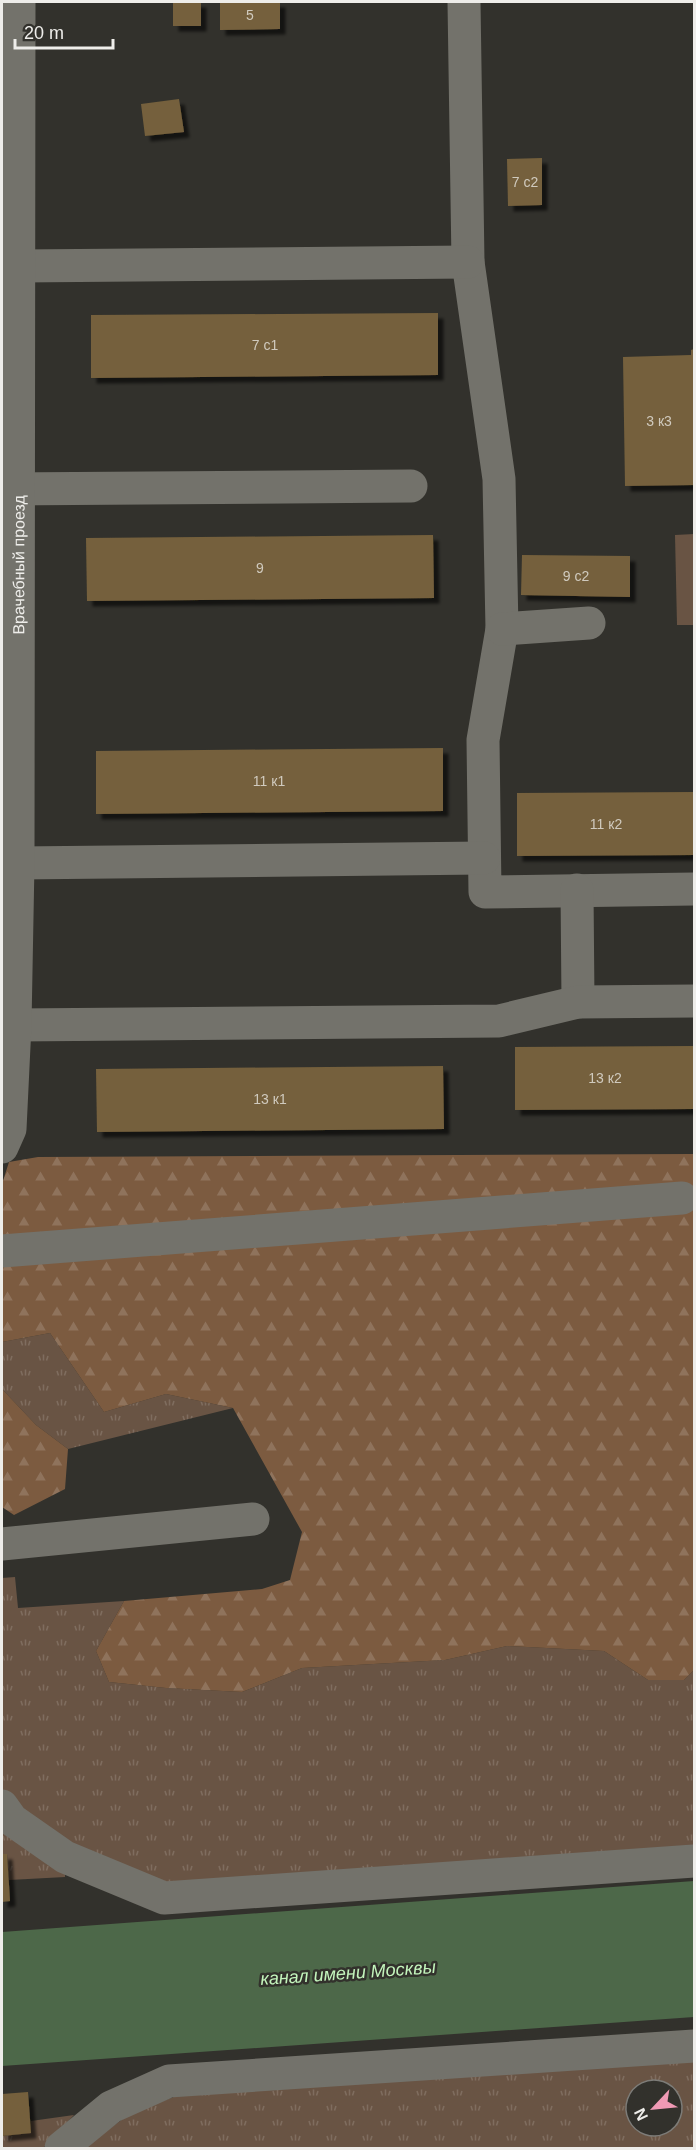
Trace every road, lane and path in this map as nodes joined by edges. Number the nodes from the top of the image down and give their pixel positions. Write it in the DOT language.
graph roads {
  1 [pos="19,2"];
  2 [pos="464,2"];
  3 [pos="468,262"];
  4 [pos="19,266"];
  5 [pos="411,486"];
  6 [pos="10,489"];
  7 [pos="589,623"];
  8 [pos="502,629"];
  9 [pos="484,858"];
  10 [pos="18,863"];
  11 [pos="694,888"];
  12 [pos="577,890"];
  13 [pos="694,1001"];
  14 [pos="578,1002"];
  15 [pos="15,1025"];
  16 [pos="6,1138"];
  17 [pos="682,1198"];
  18 [pos="2,1251"];
  19 [pos="253,1519"];
  20 [pos="2,1544"];
  21 [pos="2,1806"];
  22 [pos="694,1862"];
  23 [pos="694,2046"];
  24 [pos="61,2148"];
  1 -- 4 [label="street, Врачебный проезд"];
  2 -- 3 [label="street"];
  3 -- 4 [label="street"];
  3 -- 8 [label="street"];
  4 -- 6 [label="street, Врачебный проезд"];
  5 -- 6 [label="street"];
  6 -- 10 [label="street, Врачебный проезд"];
  7 -- 8 [label="street"];
  8 -- 9 [label="street"];
  9 -- 10 [label="street"];
  9 -- 12 [label="street"];
  10 -- 15 [label="street, Врачебный проезд"];
  11 -- 12 [label="street"];
  12 -- 14 [label="street"];
  13 -- 14 [label="street"];
  14 -- 15 [label="street"];
  15 -- 16 [label="street, Врачебный проезд"];
  17 -- 18 [label="street"];
  19 -- 20 [label="street"];
  21 -- 22 [label="street"];
  23 -- 24 [label="street"];
}
